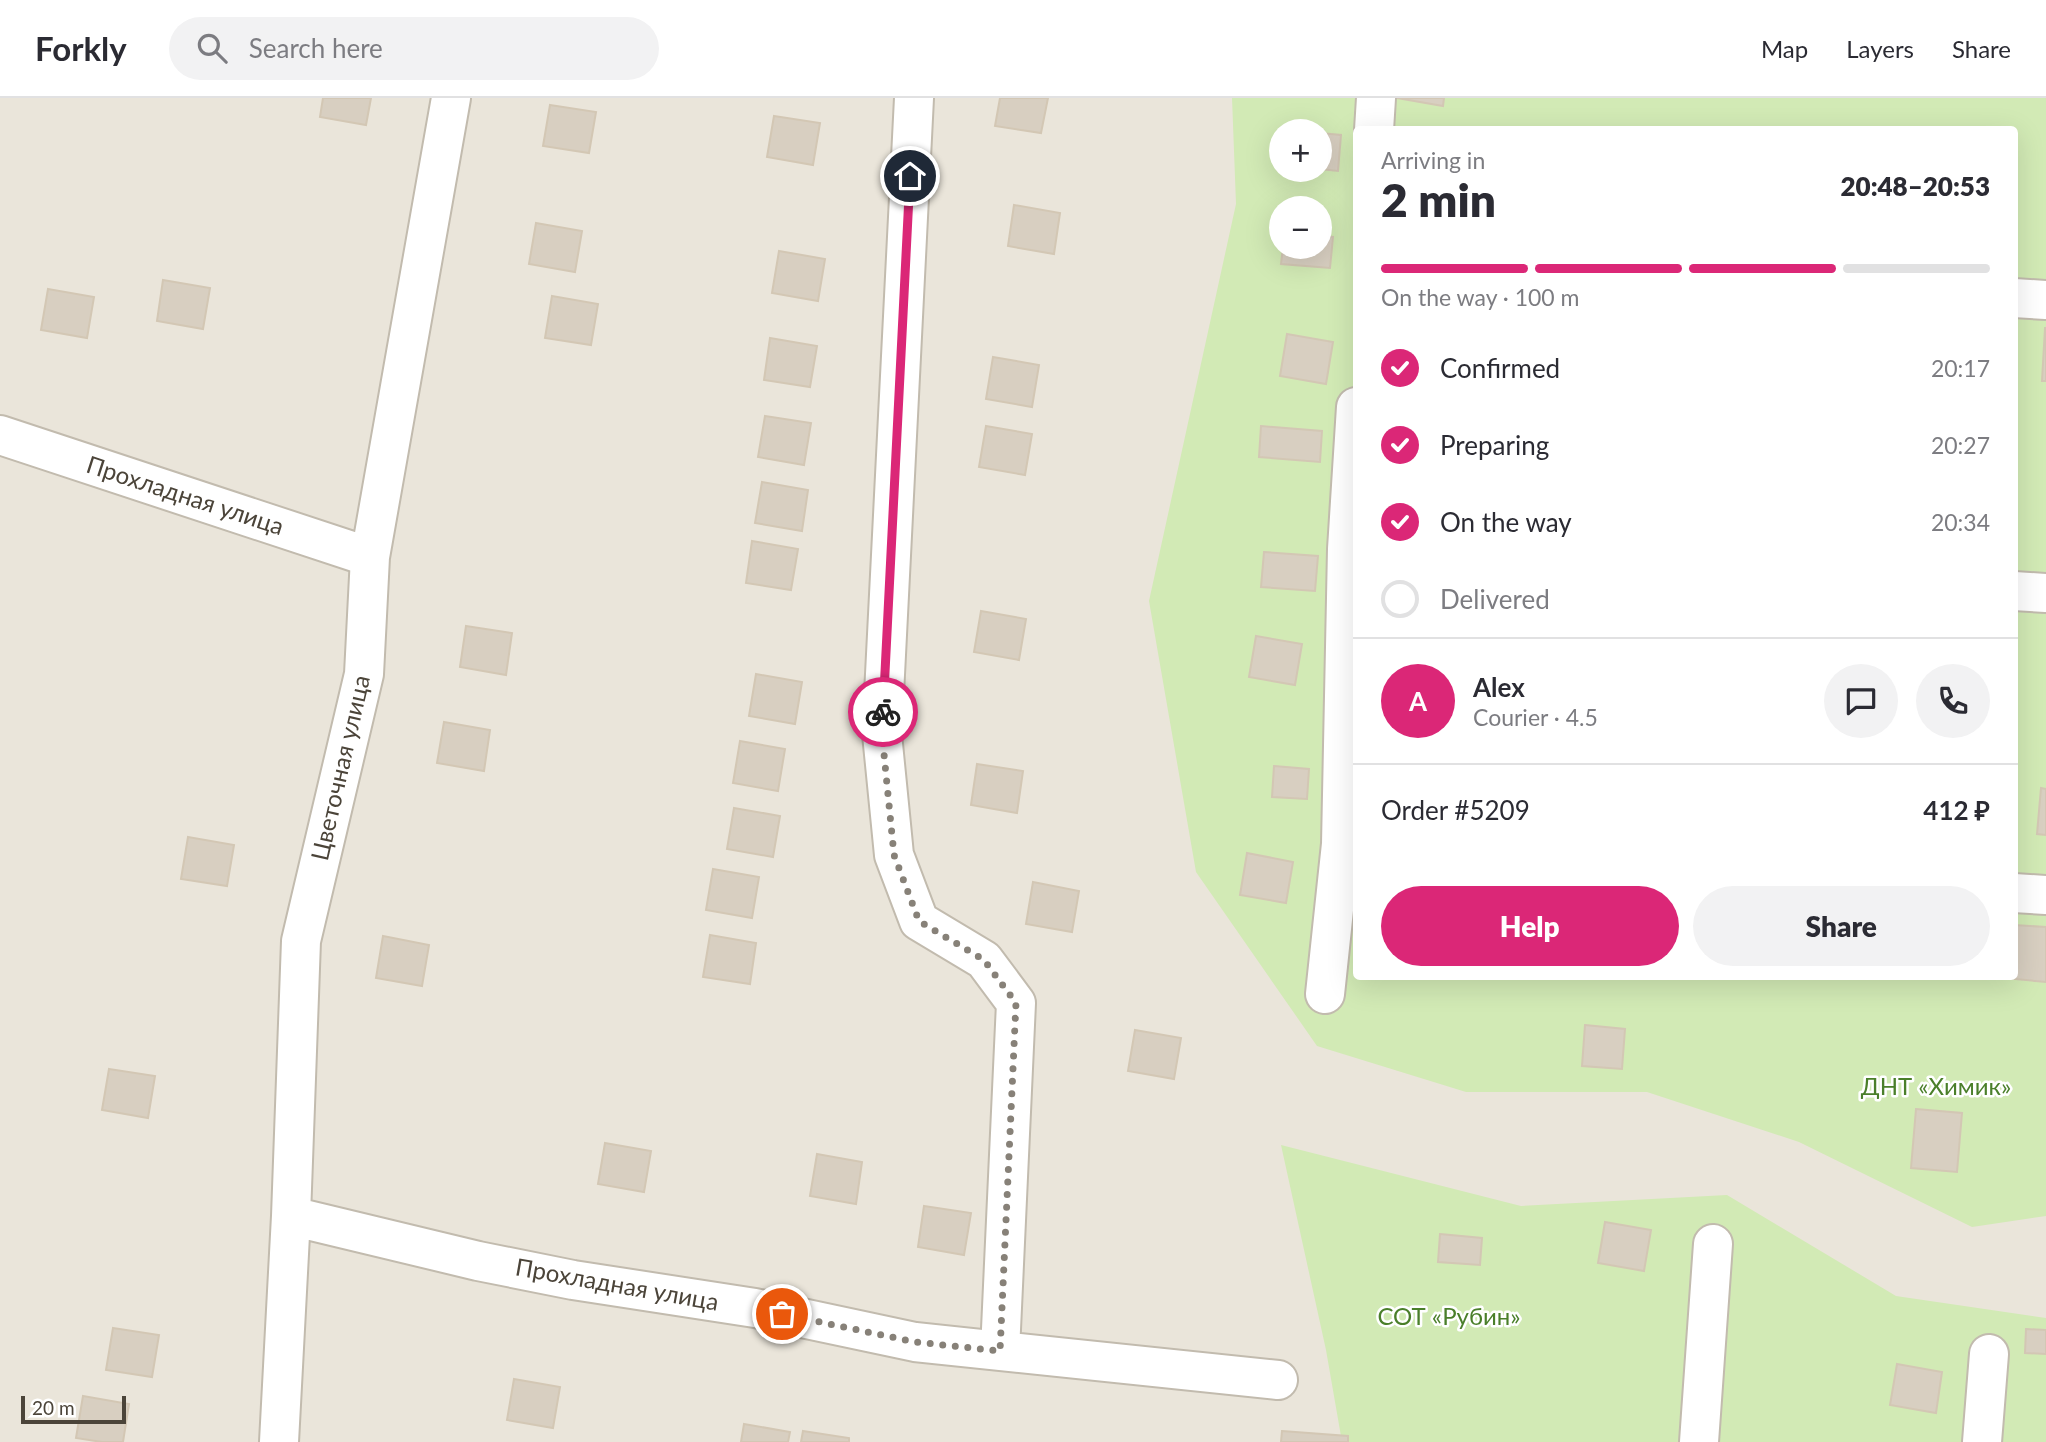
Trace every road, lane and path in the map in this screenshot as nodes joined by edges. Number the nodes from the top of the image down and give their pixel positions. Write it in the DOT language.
graph roads {
  1 [pos="451,98"];
  2 [pos="914,98"];
  3 [pos="1376,98"];
  4 [pos="1374,126"];
  5 [pos="2018,298"];
  6 [pos="2046,300"];
  7 [pos="0,435"];
  8 [pos="1353,514"];
  9 [pos="1352,549"];
  10 [pos="370,557"];
  11 [pos="2018,591"];
  12 [pos="2046,593"];
  13 [pos="1349,844"];
  14 [pos="2018,893"];
  15 [pos="2046,895"];
  16 [pos="1325,993"];
  17 [pos="291,1216"];
  18 [pos="1713,1244"];
  19 [pos="1000,1351"];
  20 [pos="1989,1354"];
  21 [pos="1278,1380"];
  22 [pos="279,1442"];
  23 [pos="1699,1442"];
  24 [pos="1982,1442"];
  1 -- 10 [label="street, Цветочная улица"];
  2 -- 19 [label="street"];
  3 -- 4 [label="street"];
  5 -- 6 [label="street"];
  7 -- 10 [label="street, Прохладная улица"];
  8 -- 9 [label="street"];
  9 -- 13 [label="street"];
  10 -- 17 [label="street, Цветочная улица"];
  11 -- 12 [label="street"];
  13 -- 16 [label="street"];
  14 -- 15 [label="street"];
  17 -- 19 [label="street, Прохладная улица"];
  17 -- 22 [label="street, Цветочная улица"];
  18 -- 23 [label="street"];
  19 -- 21 [label="street, Прохладная улица"];
  20 -- 24 [label="street"];
}
